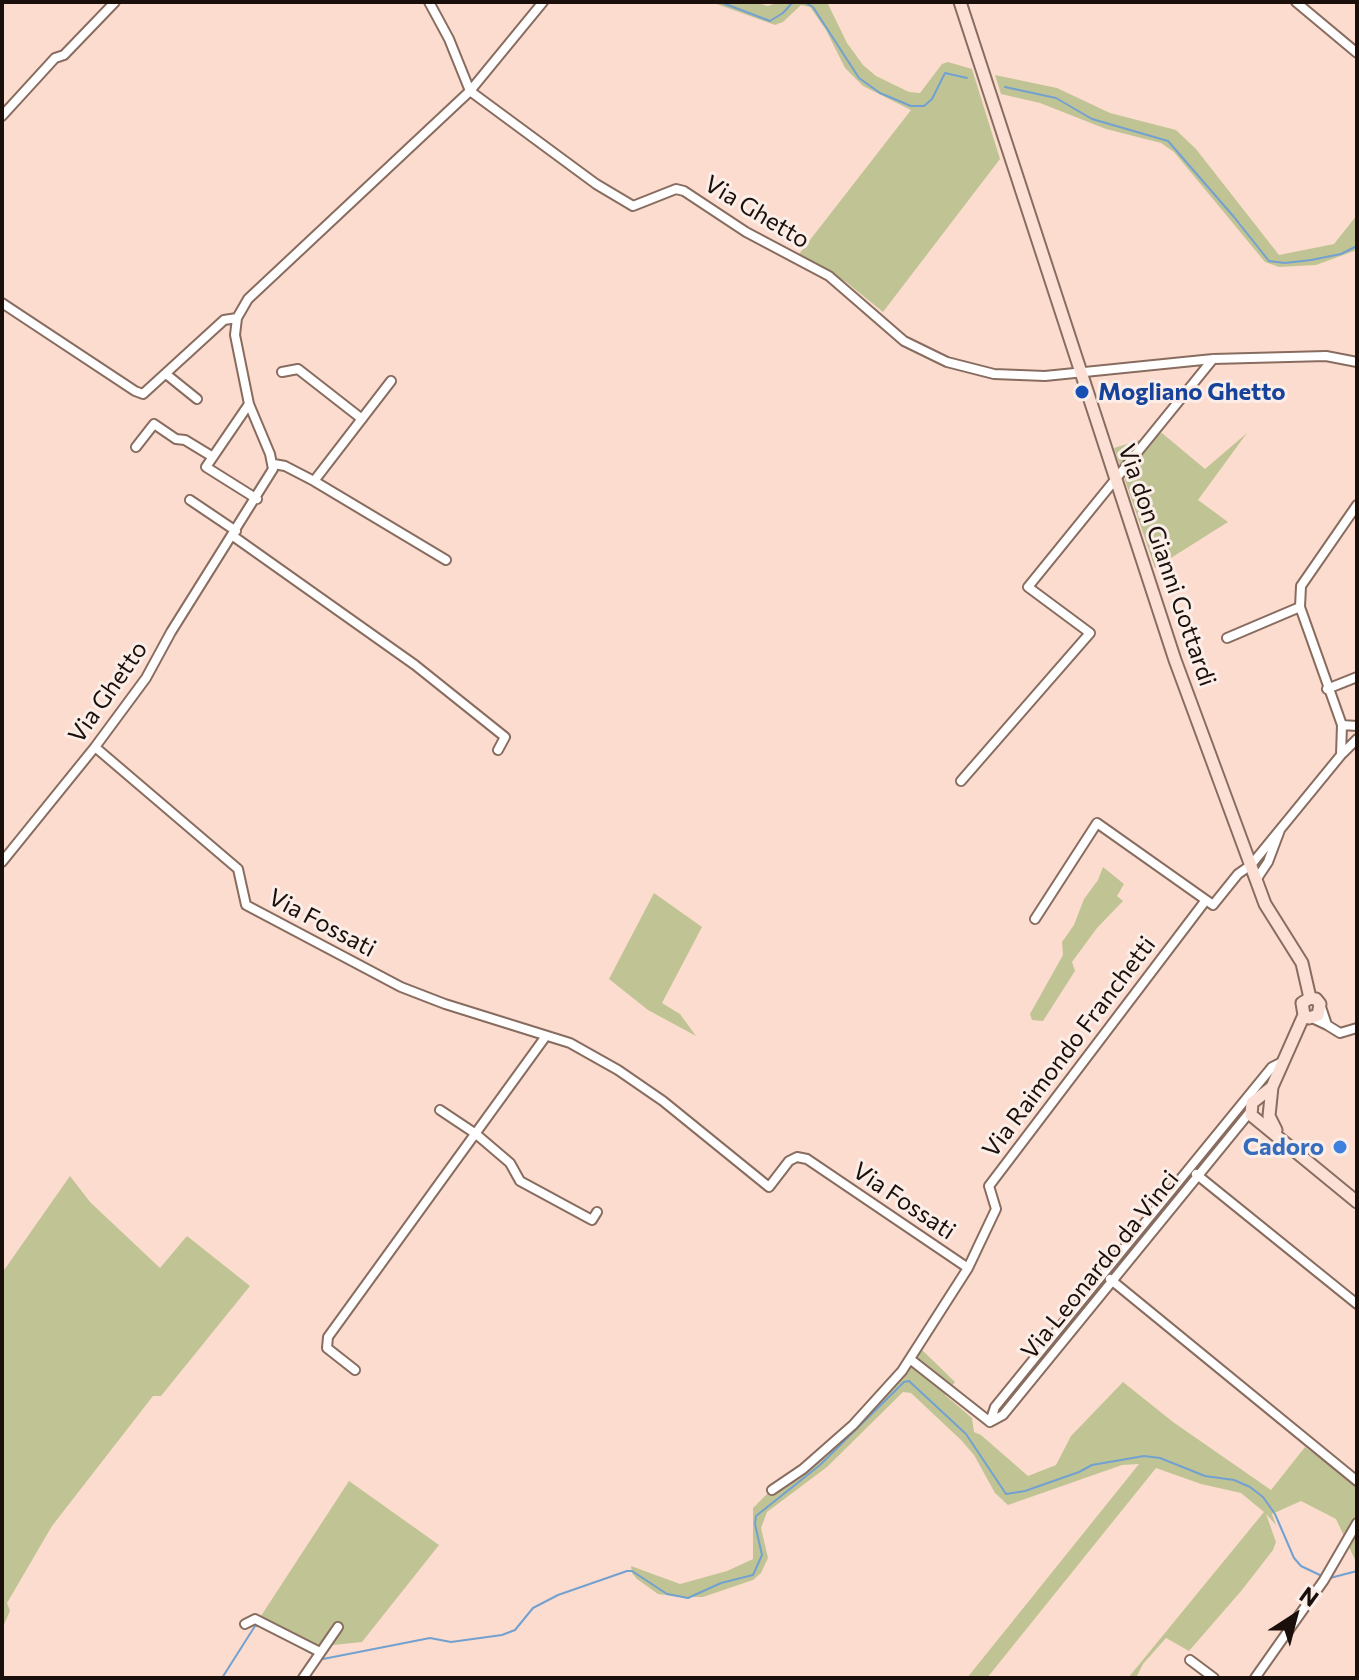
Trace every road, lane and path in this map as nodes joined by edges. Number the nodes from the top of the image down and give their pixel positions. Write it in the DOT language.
graph roads {
  1 [pos="115,2"];
  2 [pos="429,2"];
  3 [pos="543,2"];
  4 [pos="960,2"];
  5 [pos="1296,2"];
  6 [pos="1357,53"];
  7 [pos="470,91"];
  8 [pos="2,116"];
  9 [pos="3,304"];
  10 [pos="237,318"];
  11 [pos="1213,359"];
  12 [pos="1357,362"];
  13 [pos="282,372"];
  14 [pos="1079,373"];
  15 [pos="166,374"];
  16 [pos="391,381"];
  17 [pos="197,399"];
  18 [pos="249,404"];
  19 [pos="362,419"];
  20 [pos="136,447"];
  21 [pos="213,457"];
  22 [pos="274,464"];
  23 [pos="1115,479"];
  24 [pos="314,481"];
  25 [pos="257,499"];
  26 [pos="190,500"];
  27 [pos="1357,505"];
  28 [pos="235,533"];
  29 [pos="446,560"];
  30 [pos="1300,607"];
  31 [pos="1227,638"];
  32 [pos="1357,677"];
  33 [pos="1327,689"];
  34 [pos="1342,725"];
  35 [pos="1357,726"];
  36 [pos="1357,739"];
  37 [pos="95,747"];
  38 [pos="498,750"];
  39 [pos="1341,755"];
  40 [pos="961,781"];
  41 [pos="1282,825"];
  42 [pos="2,862"];
  43 [pos="1251,865"];
  44 [pos="1256,880"];
  45 [pos="1206,900"];
  46 [pos="1035,919"];
  47 [pos="1310,998"];
  48 [pos="1321,1005"];
  49 [pos="1308,1016"];
  50 [pos="1327,1025"];
  51 [pos="1357,1028"];
  52 [pos="546,1036"];
  53 [pos="1285,1060"];
  54 [pos="440,1110"];
  55 [pos="1260,1112"];
  56 [pos="476,1134"];
  57 [pos="1190,1169"];
  58 [pos="1199,1176"];
  59 [pos="1357,1202"];
  60 [pos="597,1212"];
  61 [pos="968,1268"];
  62 [pos="1103,1274"];
  63 [pos="1112,1281"];
  64 [pos="1357,1304"];
  65 [pos="910,1359"];
  66 [pos="355,1370"];
  67 [pos="990,1422"];
  68 [pos="1357,1481"];
  69 [pos="772,1490"];
  70 [pos="1357,1523"];
  71 [pos="245,1624"];
  72 [pos="338,1627"];
  73 [pos="318,1655"];
  74 [pos="1190,1660"];
  75 [pos="303,1678"];
  76 [pos="1214,1678"];
  77 [pos="1255,1678"];
  1 -- 8 [label="street"];
  2 -- 7 [label="street"];
  3 -- 7 [label="street"];
  4 -- 14 [label="main road, Via don Gianni Gottardi"];
  5 -- 6 [label="street"];
  7 -- 10 [label="street"];
  7 -- 14 [label="street, Via Ghetto"];
  9 -- 15 [label="street"];
  10 -- 15 [label="street"];
  10 -- 18 [label="street"];
  11 -- 12 [label="street, Via Ghetto"];
  11 -- 14 [label="street, Via Ghetto"];
  11 -- 23 [label="street"];
  13 -- 19 [label="street"];
  14 -- 23 [label="main road, Via don Gianni Gottardi"];
  15 -- 17 [label="street"];
  16 -- 19 [label="street"];
  18 -- 21 [label="street"];
  18 -- 22 [label="street"];
  19 -- 24 [label="street"];
  20 -- 21 [label="street"];
  21 -- 25 [label="street"];
  22 -- 24 [label="street"];
  22 -- 25 [label="street, Via Ghetto"];
  23 -- 40 [label="street"];
  23 -- 43 [label="main road, Via don Gianni Gottardi"];
  24 -- 29 [label="street"];
  25 -- 28 [label="street, Via Ghetto"];
  26 -- 28 [label="street"];
  27 -- 30 [label="street"];
  28 -- 37 [label="street, Via Ghetto"];
  28 -- 38 [label="street"];
  30 -- 31 [label="street"];
  30 -- 33 [label="street"];
  32 -- 33 [label="street"];
  33 -- 34 [label="street"];
  34 -- 35 [label="street"];
  34 -- 39 [label="street"];
  36 -- 39 [label="street"];
  37 -- 42 [label="street, Via Ghetto"];
  37 -- 52 [label="street, Via Fossati"];
  39 -- 41 [label="street"];
  41 -- 43 [label="street"];
  41 -- 44 [label="street"];
  43 -- 44 [label="main road, Via don Gianni Gottardi"];
  43 -- 45 [label="street, Via Raimondo Franchetti"];
  44 -- 47 [label="main road, Via don Gianni Gottardi"];
  45 -- 46 [label="street"];
  45 -- 61 [label="street, Via Raimondo Franchetti"];
  47 -- 48 [label="main road"];
  47 -- 49 [label="main road"];
  48 -- 49 [label="main road"];
  48 -- 50 [label="street"];
  49 -- 50 [label="street"];
  49 -- 53 [label="main road"];
  50 -- 51 [label="street"];
  52 -- 56 [label="street"];
  52 -- 61 [label="street, Via Fossati"];
  53 -- 55 [label="main road"];
  53 -- 57 [label="street"];
  54 -- 56 [label="street"];
  55 -- 58 [label="street, Via Leonardo da Vinci"];
  55 -- 59 [label="main road"];
  56 -- 60 [label="street"];
  56 -- 66 [label="street"];
  57 -- 58 [label="street"];
  57 -- 62 [label="street"];
  58 -- 63 [label="street, Via Leonardo da Vinci"];
  58 -- 64 [label="street"];
  61 -- 65 [label="street"];
  62 -- 63 [label="street"];
  62 -- 67 [label="street"];
  63 -- 67 [label="street, Via Leonardo da Vinci"];
  63 -- 68 [label="street"];
  65 -- 67 [label="street"];
  65 -- 69 [label="street"];
  70 -- 77 [label="street"];
  71 -- 73 [label="street"];
  72 -- 73 [label="street"];
  73 -- 75 [label="street"];
  74 -- 76 [label="street"];
}
